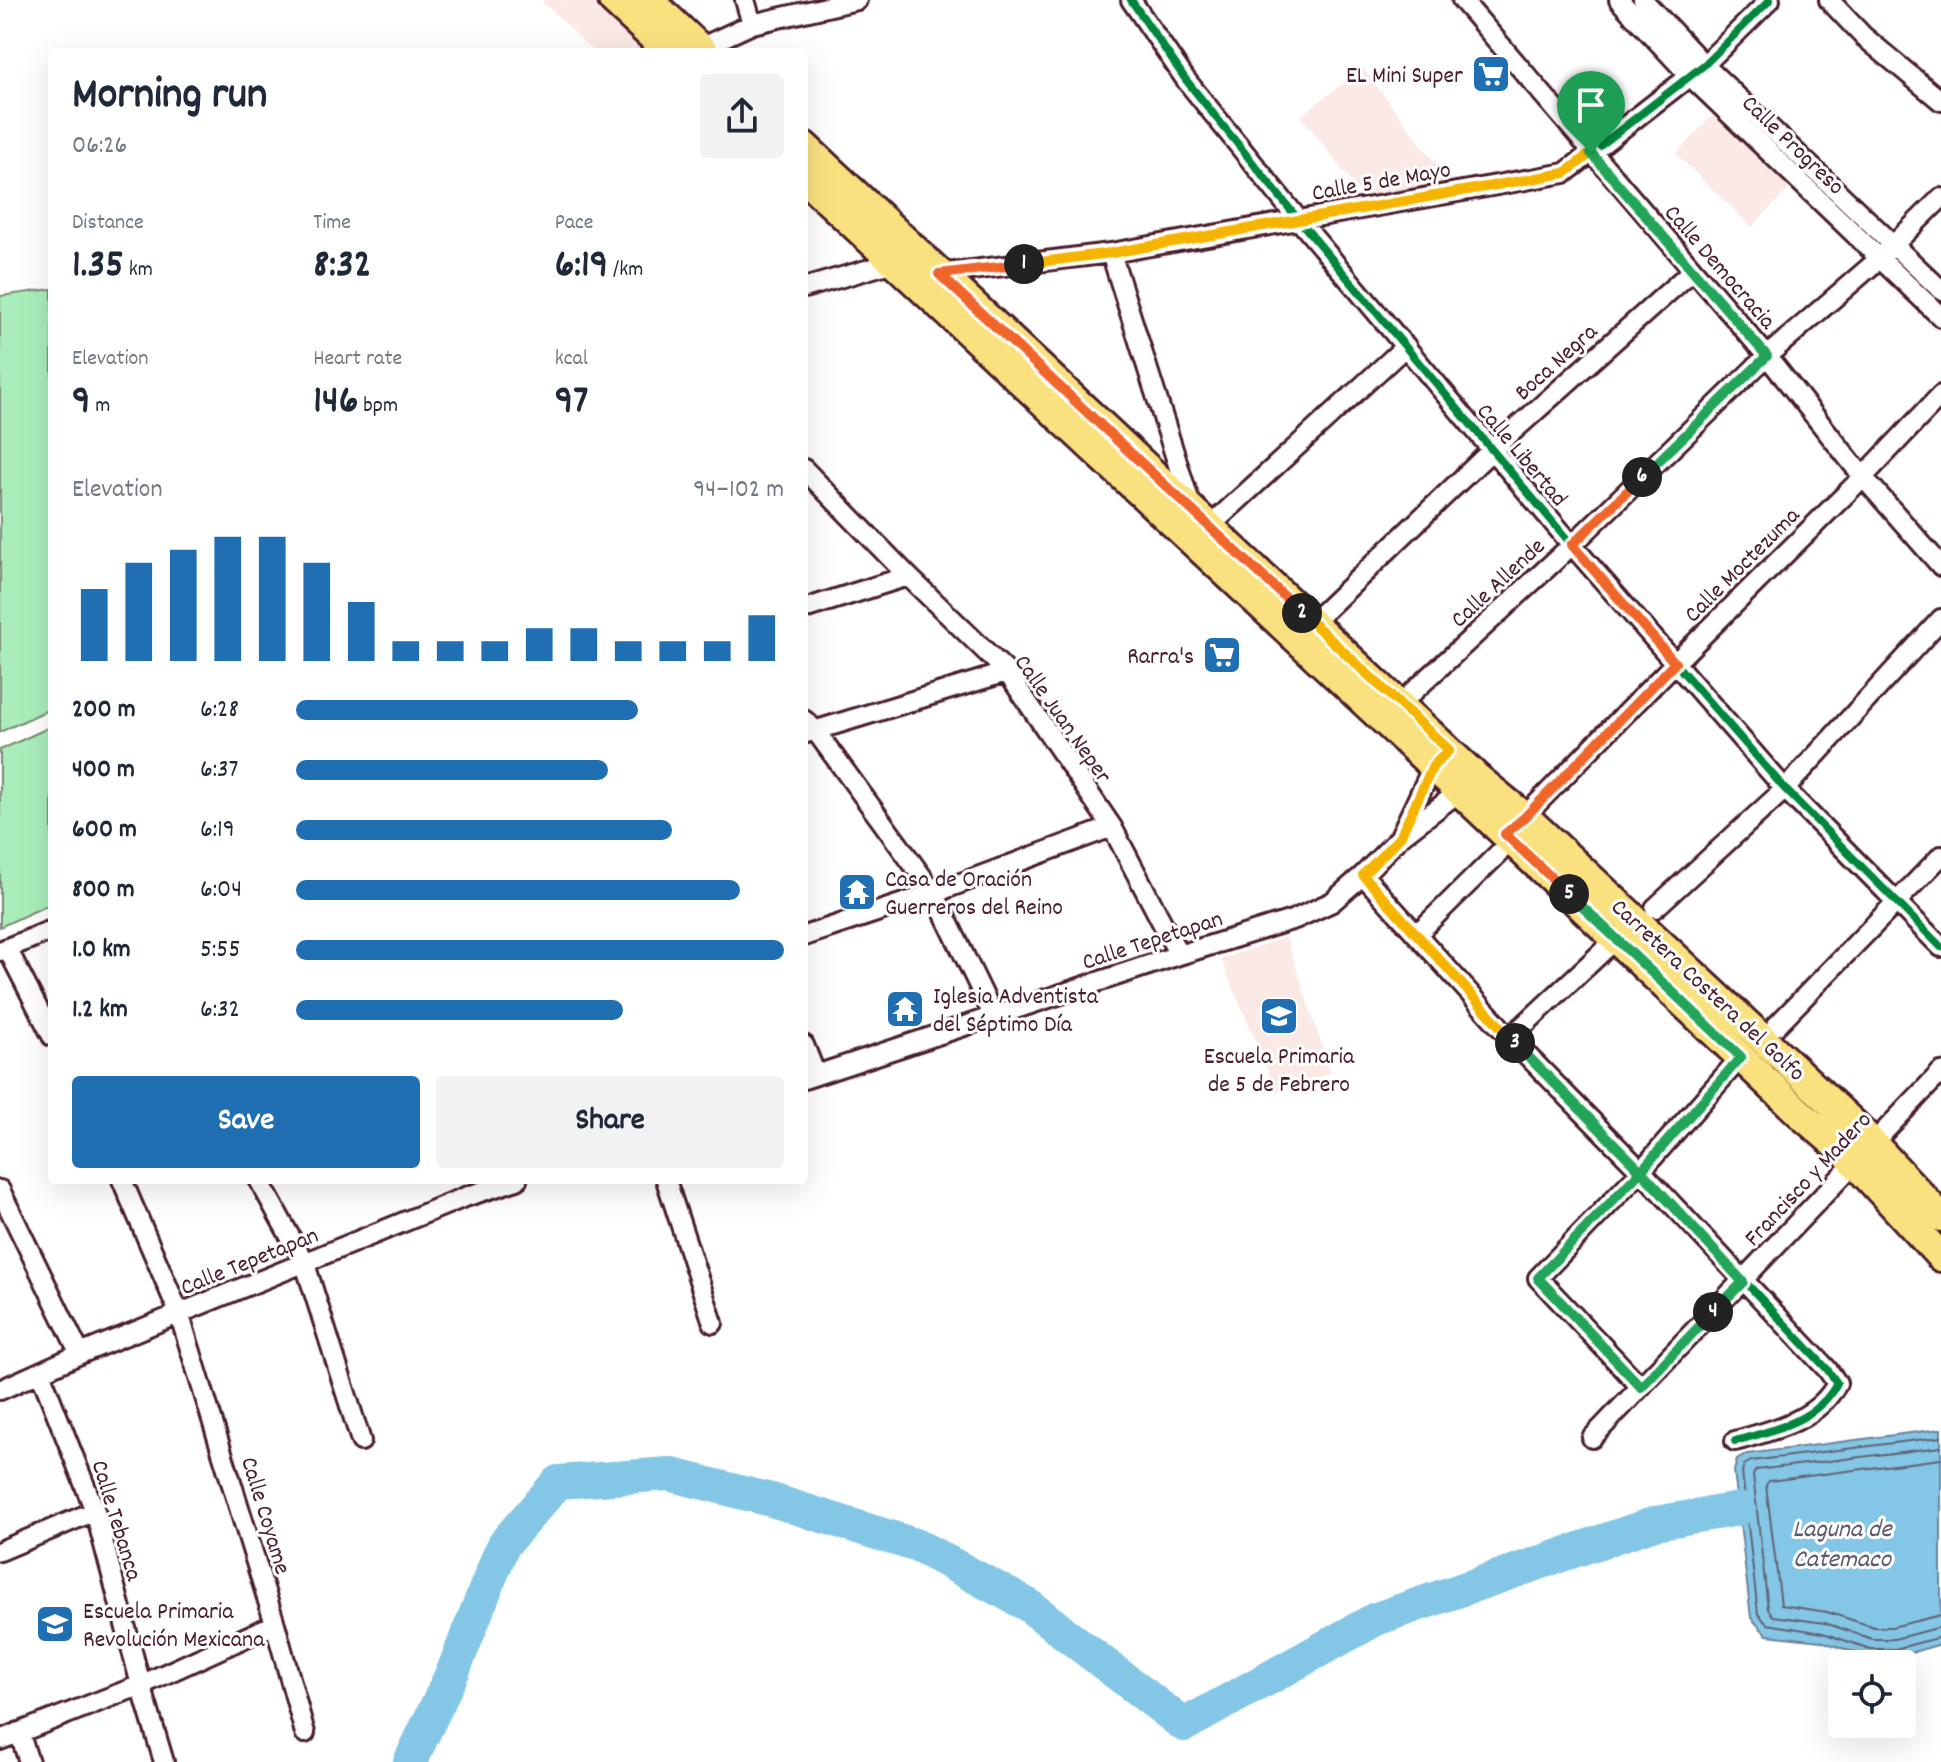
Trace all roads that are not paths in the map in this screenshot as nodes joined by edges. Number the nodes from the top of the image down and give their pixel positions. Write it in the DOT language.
graph roads {
  1 [pos="613,0"];
  2 [pos="649,0"];
  3 [pos="745,0"];
  4 [pos="857,0"];
  5 [pos="1131,0"];
  6 [pos="1462,0"];
  7 [pos="1619,0"];
  8 [pos="1643,0"];
  9 [pos="1770,0"];
  10 [pos="1829,0"];
  11 [pos="752,24"];
  12 [pos="665,48"];
  13 [pos="697,48"];
  14 [pos="706,48"];
  15 [pos="1697,70"];
  16 [pos="1941,101"];
  17 [pos="808,150"];
  18 [pos="1591,153"];
  19 [pos="808,182"];
  20 [pos="1941,198"];
  21 [pos="1298,219"];
  22 [pos="1893,246"];
  23 [pos="1111,253"];
  24 [pos="1879,259"];
  25 [pos="894,262"];
  26 [pos="1693,270"];
  27 [pos="939,274"];
  28 [pos="808,287"];
  29 [pos="1941,290"];
  30 [pos="1941,317"];
  31 [pos="1406,346"];
  32 [pos="1767,356"];
  33 [pos="1941,395"];
  34 [pos="1493,449"];
  35 [pos="808,473"];
  36 [pos="1863,477"];
  37 [pos="1201,520"];
  38 [pos="1572,545"];
  39 [pos="1941,566"];
  40 [pos="908,576"];
  41 [pos="808,608"];
  42 [pos="1941,619"];
  43 [pos="1312,623"];
  44 [pos="1675,663"];
  45 [pos="1007,672"];
  46 [pos="1400,704"];
  47 [pos="808,728"];
  48 [pos="1441,758"];
  49 [pos="1468,785"];
  50 [pos="1785,789"];
  51 [pos="1112,827"];
  52 [pos="1510,835"];
  53 [pos="1400,837"];
  54 [pos="1941,856"];
  55 [pos="1363,875"];
  56 [pos="1571,878"];
  57 [pos="934,893"];
  58 [pos="1897,902"];
  59 [pos="1655,908"];
  60 [pos="48,932"];
  61 [pos="1418,933"];
  62 [pos="808,935"];
  63 [pos="1616,939"];
  64 [pos="1941,947"];
  65 [pos="4,949"];
  66 [pos="1179,955"];
  67 [pos="994,1017"];
  68 [pos="1776,1026"];
  69 [pos="48,1029"];
  70 [pos="1510,1038"];
  71 [pos="1741,1057"];
  72 [pos="1941,1072"];
  73 [pos="810,1077"];
  74 [pos="1863,1152"];
  75 [pos="1641,1171"];
  76 [pos="124,1184"];
  77 [pos="261,1184"];
  78 [pos="489,1184"];
  79 [pos="667,1184"];
  80 [pos="461,1188"];
  81 [pos="0,1190"];
  82 [pos="1941,1217"];
  83 [pos="1941,1257"];
  84 [pos="305,1264"];
  85 [pos="1743,1282"];
  86 [pos="179,1313"];
  87 [pos="713,1323"];
  88 [pos="80,1354"];
  89 [pos="40,1372"];
  90 [pos="1641,1387"];
  91 [pos="0,1390"];
  92 [pos="1592,1438"];
  93 [pos="361,1441"];
  94 [pos="1735,1441"];
  95 [pos="95,1511"];
  96 [pos="0,1551"];
  97 [pos="275,1624"];
  98 [pos="141,1685"];
  99 [pos="19,1732"];
  100 [pos="305,1733"];
  101 [pos="0,1740"];
  102 [pos="29,1762"];
  103 [pos="164,1762"];
  1 -- 12 [label="main road"];
  2 -- 13 [label="main road"];
  3 -- 11 [label="street"];
  4 -- 11 [label="street"];
  5 -- 21 [label="street, Calle Libertad"];
  6 -- 18 [label="street, Calle Democracia"];
  7 -- 15 [label="street, Calle Progreso"];
  8 -- 15 [label="street, Calle Progreso"];
  9 -- 15 [label="street, Calle 5 de Mayo"];
  10 -- 16 [label="street"];
  11 -- 14 [label="street"];
  15 -- 18 [label="street, Calle 5 de Mayo"];
  15 -- 22 [label="street, Calle Progreso"];
  15 -- 24 [label="street, Calle Progreso"];
  17 -- 27 [label="main road, Carretera Costera del Golfo"];
  18 -- 21 [label="street, Calle 5 de Mayo"];
  18 -- 26 [label="street, Calle Democracia"];
  19 -- 25 [label="main road, Carretera Costera del Golfo"];
  20 -- 22 [label="street, Calle Allende"];
  21 -- 23 [label="street, Calle 5 de Mayo"];
  21 -- 31 [label="street, Calle Libertad"];
  22 -- 24 [label="street, Calle Allende"];
  22 -- 29 [label="street, Calle Progreso"];
  23 -- 27 [label="street, Calle 5 de Mayo"];
  23 -- 37 [label="street"];
  24 -- 30 [label="street, Calle Progreso"];
  24 -- 32 [label="street, Calle Allende"];
  25 -- 28 [label="street"];
  25 -- 48 [label="main road, Carretera Costera del Golfo"];
  26 -- 32 [label="street, Calle Democracia"];
  26 -- 34 [label="street, Boca Negra"];
  27 -- 37 [label="main road, Carretera Costera del Golfo"];
  31 -- 34 [label="street, Calle Libertad"];
  31 -- 37 [label="street"];
  32 -- 36 [label="street, Calle Democracia"];
  32 -- 38 [label="street, Calle Allende"];
  33 -- 36 [label="street, Calle Moctezuma"];
  34 -- 38 [label="street, Calle Libertad"];
  34 -- 43 [label="street, Boca Negra"];
  35 -- 40 [label="street, Calle Juan Neper"];
  36 -- 39 [label="street, Calle Democracia"];
  36 -- 44 [label="street, Calle Moctezuma"];
  37 -- 43 [label="main road, Carretera Costera del Golfo"];
  38 -- 44 [label="street, Calle Libertad"];
  38 -- 46 [label="street, Calle Allende"];
  40 -- 41 [label="street"];
  40 -- 45 [label="street, Calle Juan Neper"];
  42 -- 50 [label="street"];
  43 -- 46 [label="main road, Carretera Costera del Golfo"];
  44 -- 50 [label="street, Calle Libertad"];
  44 -- 52 [label="street, Calle Moctezuma"];
  45 -- 47 [label="street"];
  45 -- 51 [label="street, Calle Juan Neper"];
  46 -- 48 [label="main road, Carretera Costera del Golfo"];
  47 -- 57 [label="street"];
  48 -- 49 [label="main road, Carretera Costera del Golfo"];
  48 -- 53 [label="street"];
  49 -- 52 [label="main road, Carretera Costera del Golfo"];
  49 -- 53 [label="street, Calle Tepetapan"];
  50 -- 58 [label="street, Calle Libertad"];
  50 -- 59 [label="street"];
  51 -- 57 [label="street"];
  51 -- 66 [label="street, Calle Juan Neper"];
  52 -- 56 [label="main road, Carretera Costera del Golfo"];
  52 -- 61 [label="street, Calle Moctezuma"];
  53 -- 55 [label="street, Calle Tepetapan"];
  54 -- 58 [label="street"];
  55 -- 61 [label="street"];
  55 -- 66 [label="street, Calle Tepetapan"];
  56 -- 63 [label="main road, Carretera Costera del Golfo"];
  56 -- 74 [label="main road, Carretera Costera del Golfo"];
  57 -- 62 [label="street"];
  57 -- 67 [label="street"];
  58 -- 64 [label="street, Calle Libertad"];
  58 -- 68 [label="street"];
  60 -- 65 [label="street"];
  61 -- 70 [label="street"];
  63 -- 70 [label="street"];
  63 -- 71 [label="main road, Carretera Costera del Golfo"];
  65 -- 69 [label="street"];
  66 -- 67 [label="street, Calle Tepetapan"];
  67 -- 73 [label="street, Calle Tepetapan"];
  70 -- 75 [label="street"];
  71 -- 74 [label="main road, Carretera Costera del Golfo"];
  71 -- 75 [label="street"];
  72 -- 74 [label="street, Francisco y Madero"];
  74 -- 82 [label="main road, Carretera Costera del Golfo"];
  74 -- 83 [label="main road, Carretera Costera del Golfo"];
  74 -- 85 [label="street, Francisco y Madero"];
  75 -- 85 [label="street"];
  75 -- 90 [label="street"];
  76 -- 86 [label="street, Calle Coyame"];
  77 -- 84 [label="street"];
  78 -- 80 [label="street, Calle Tepetapan"];
  79 -- 87 [label="street"];
  80 -- 84 [label="street, Calle Tepetapan"];
  81 -- 88 [label="street"];
  84 -- 86 [label="street, Calle Tepetapan"];
  84 -- 93 [label="street"];
  85 -- 90 [label="street, Francisco y Madero"];
  85 -- 94 [label="street"];
  86 -- 88 [label="street, Calle Tepetapan"];
  86 -- 97 [label="street, Calle Coyame"];
  88 -- 89 [label="street, Calle Tepetapan"];
  89 -- 91 [label="street, Calle Tepetapan"];
  89 -- 95 [label="street, Calle Tebanca"];
  90 -- 92 [label="street, Francisco y Madero"];
  95 -- 96 [label="street"];
  95 -- 98 [label="street, Calle Tebanca"];
  97 -- 98 [label="street"];
  97 -- 100 [label="street, Calle Coyame"];
  98 -- 99 [label="street"];
  98 -- 103 [label="street, Calle Tebanca"];
  99 -- 101 [label="street"];
  99 -- 102 [label="street"];
}
